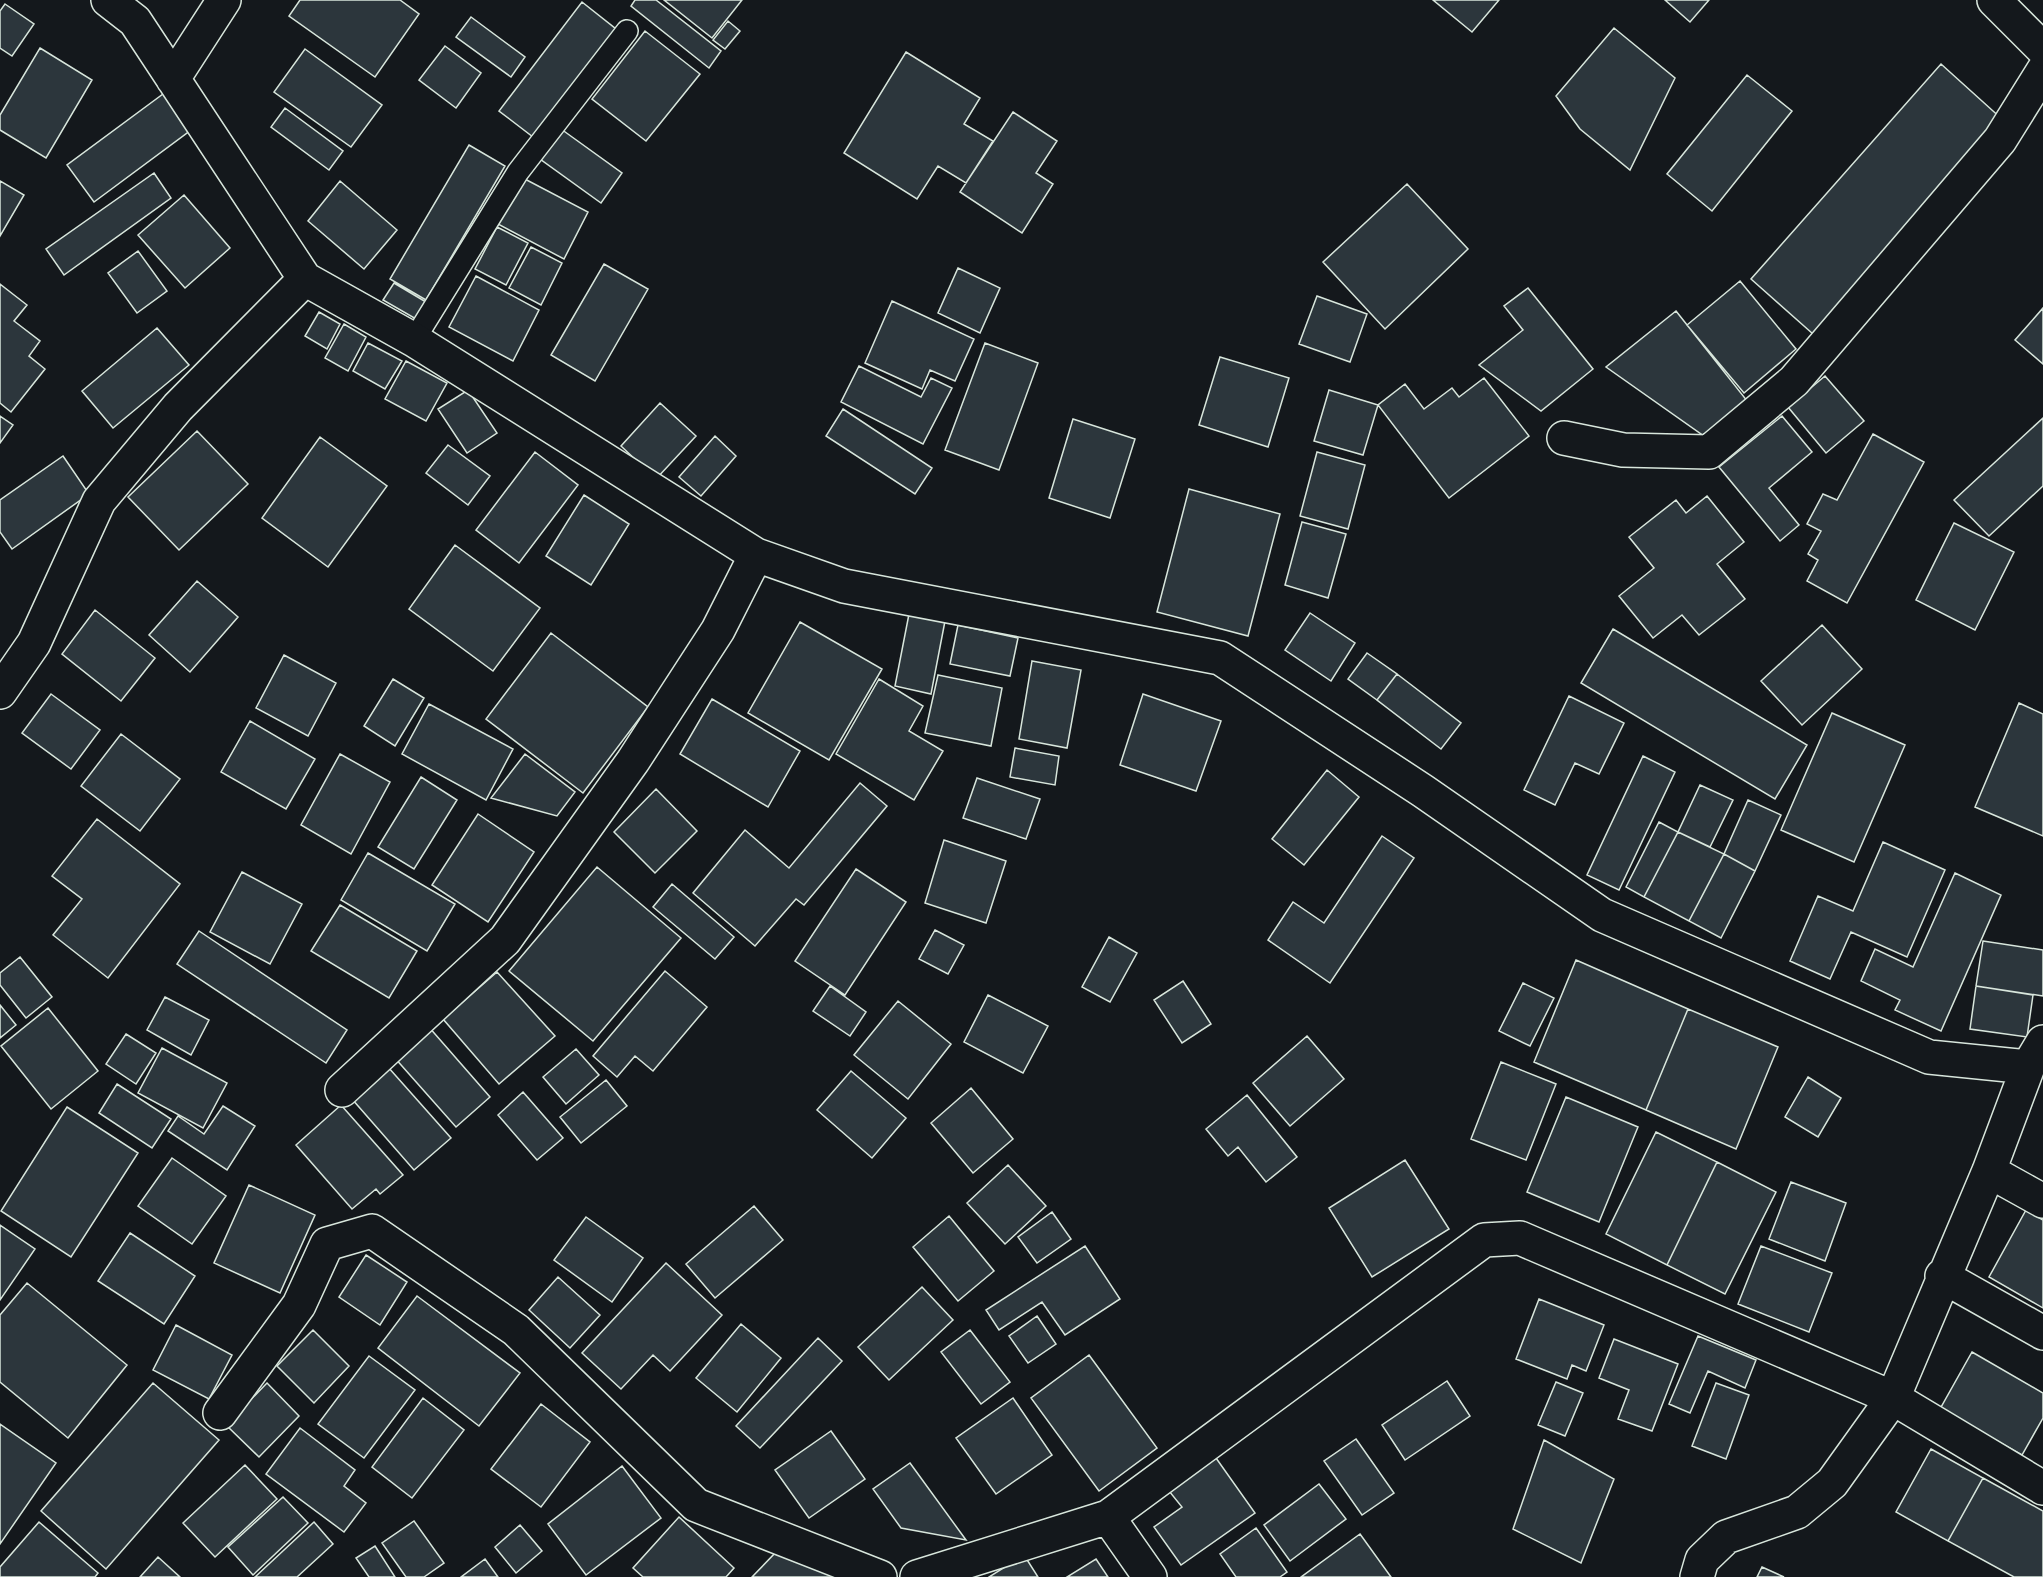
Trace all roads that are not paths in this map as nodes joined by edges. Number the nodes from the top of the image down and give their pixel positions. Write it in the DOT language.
graph roads {
  1 [pos="108,0"];
  2 [pos="224,0"];
  3 [pos="1994,0"];
  4 [pos="627,32"];
  5 [pos="2043,49"];
  6 [pos="2043,71"];
  7 [pos="173,79"];
  8 [pos="305,279"];
  9 [pos="414,340"];
  10 [pos="1564,438"];
  11 [pos="756,555"];
  12 [pos="0,692"];
  13 [pos="2035,1055"];
  14 [pos="342,1090"];
  15 [pos="1989,1171"];
  16 [pos="2043,1201"];
  17 [pos="1942,1276"];
  18 [pos="2043,1333"];
  19 [pos="1893,1398"];
  20 [pos="220,1413"];
  21 [pos="2043,1488"];
  22 [pos="1108,1517"];
  23 [pos="880,1577"];
  24 [pos="917,1577"];
  25 [pos="1150,1577"];
  26 [pos="1697,1577"];
  1 -- 7 [label="street"];
  2 -- 7 [label="street"];
  3 -- 5 [label="street"];
  4 -- 9 [label="lane"];
  6 -- 10 [label="street"];
  7 -- 8 [label="street"];
  8 -- 9 [label="street"];
  8 -- 12 [label="street"];
  9 -- 11 [label="street"];
  11 -- 13 [label="street"];
  11 -- 14 [label="street"];
  13 -- 15 [label="street"];
  15 -- 16 [label="street"];
  15 -- 17 [label="street"];
  17 -- 18 [label="street"];
  17 -- 19 [label="street"];
  19 -- 21 [label="street"];
  19 -- 22 [label="street"];
  19 -- 26 [label="street"];
  20 -- 23 [label="street"];
  22 -- 24 [label="street"];
  22 -- 25 [label="street"];
}
